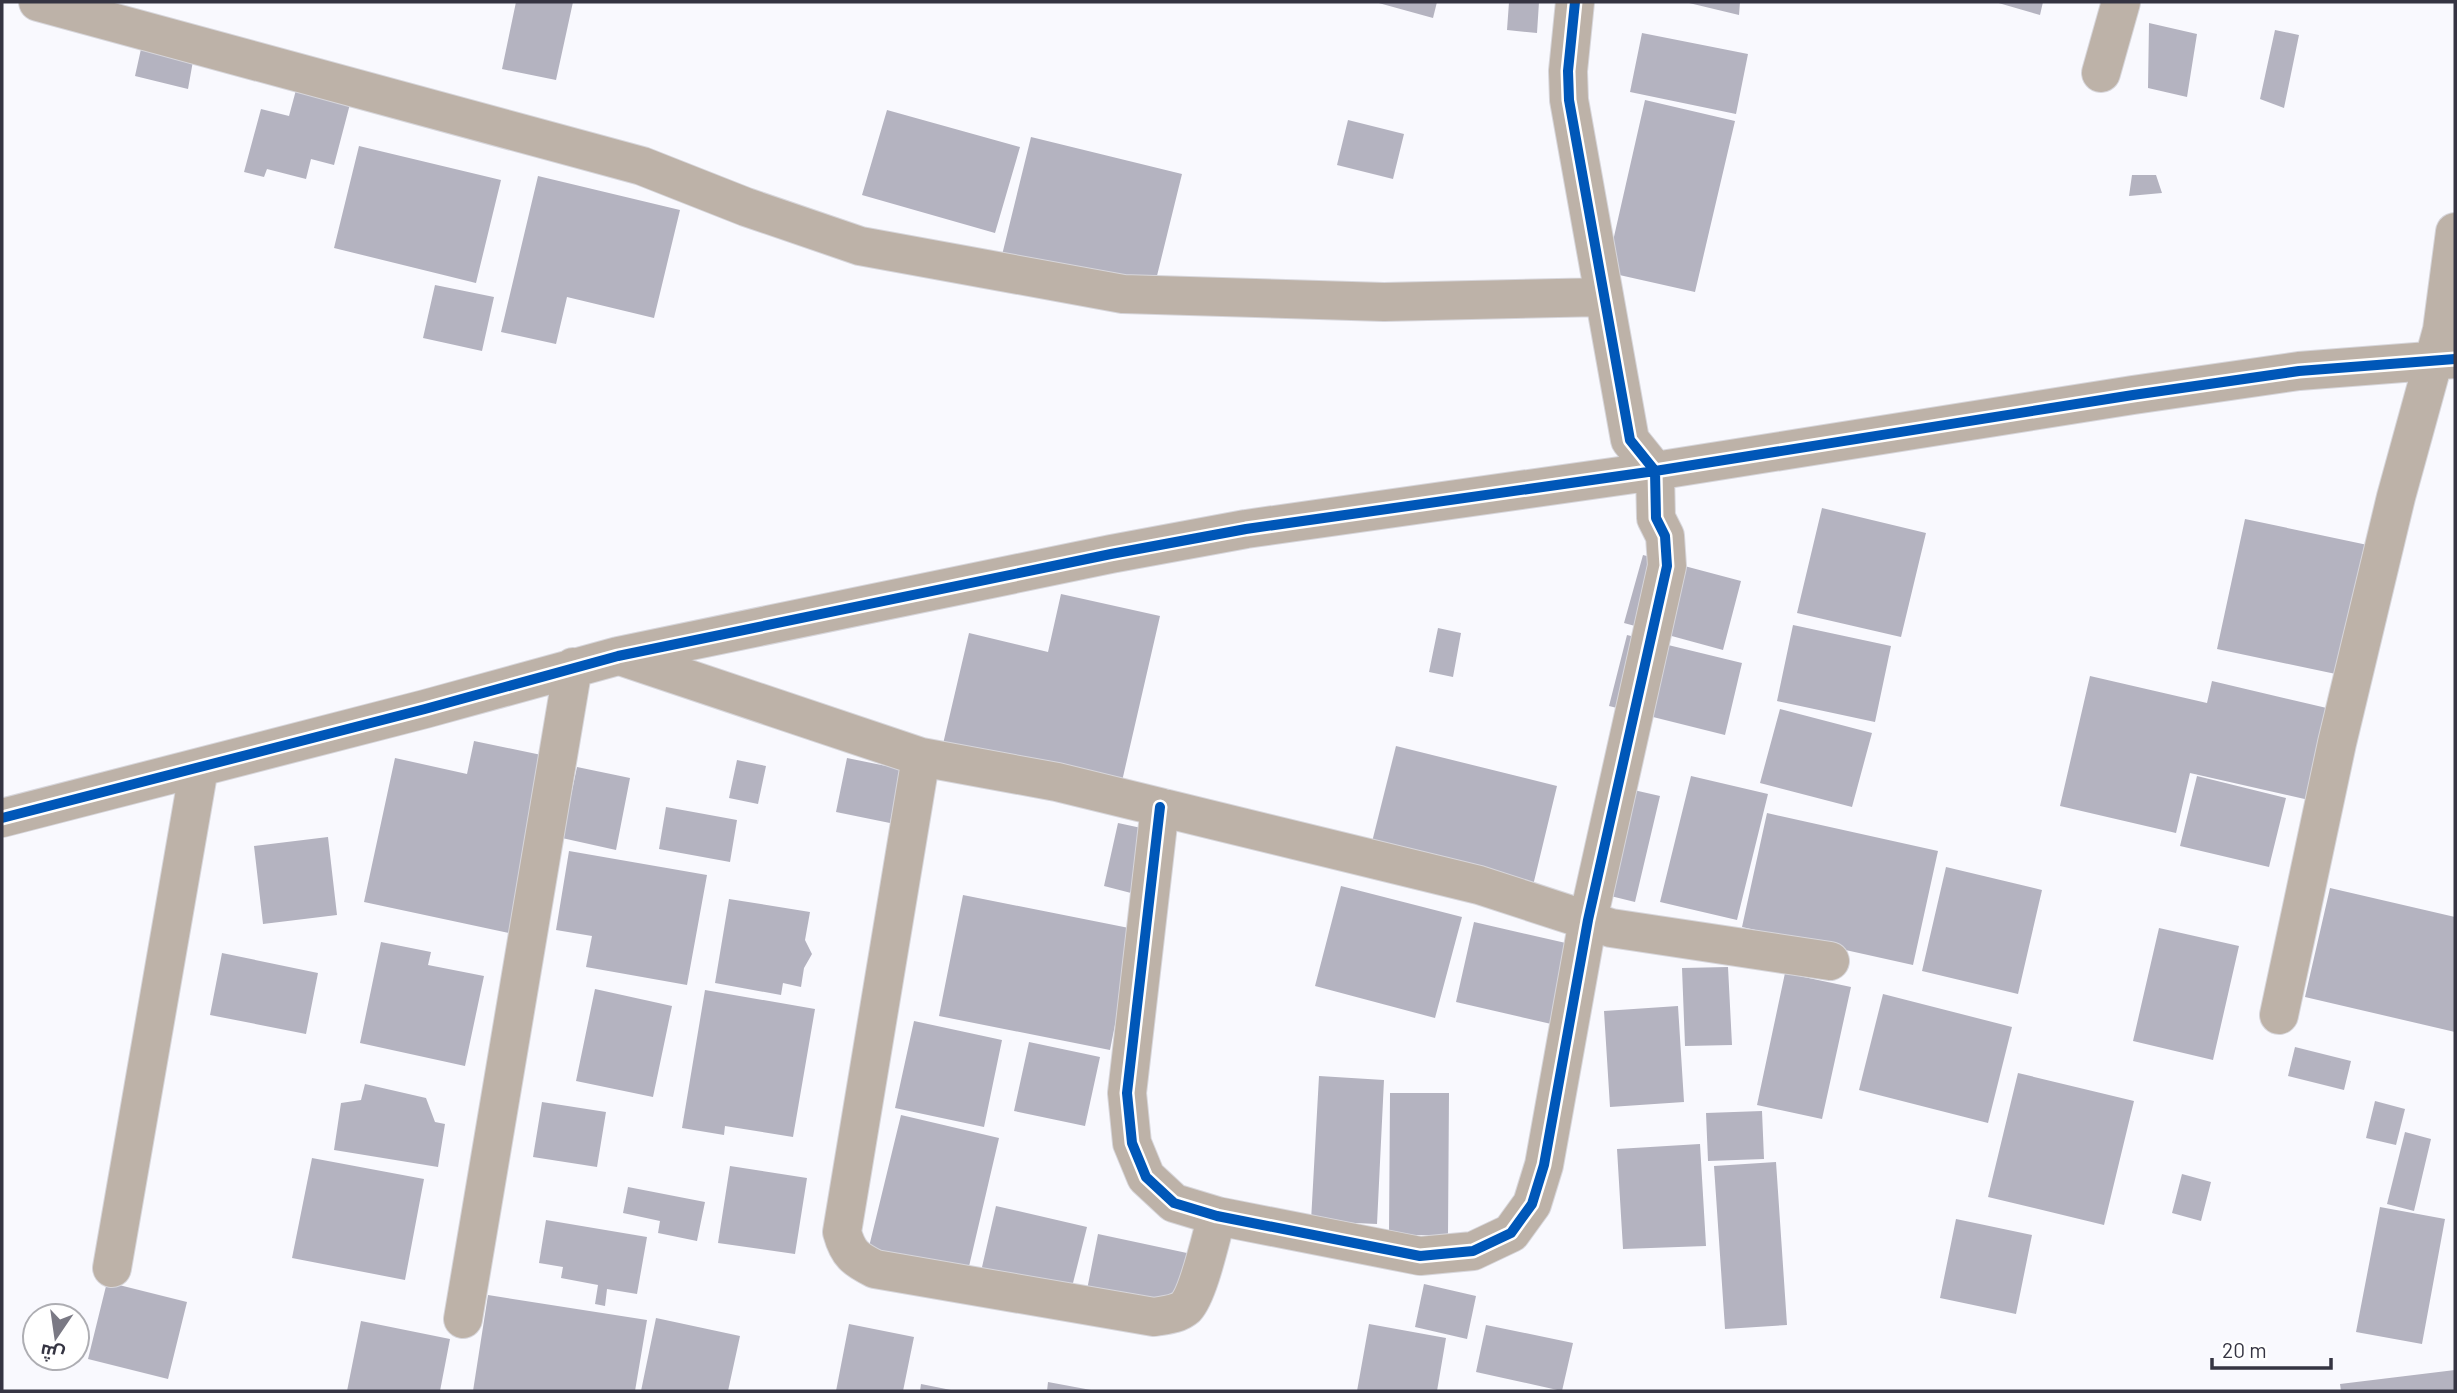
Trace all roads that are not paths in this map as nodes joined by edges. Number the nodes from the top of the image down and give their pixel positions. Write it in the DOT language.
graph roads {
  1 [pos="38,2"];
  2 [pos="1575,2"];
  3 [pos="2121,2"];
  4 [pos="2101,73"];
  5 [pos="2455,232"];
  6 [pos="1604,297"];
  7 [pos="2445,360"];
  8 [pos="1655,471"];
  9 [pos="618,656"];
  10 [pos="573,667"];
  11 [pos="921,757"];
  12 [pos="199,768"];
  13 [pos="1160,807"];
  14 [pos="2,818"];
  15 [pos="1588,920"];
  16 [pos="1830,961"];
  17 [pos="2279,1014"];
  18 [pos="1216,1216"];
  19 [pos="112,1268"];
  20 [pos="463,1319"];
  1 -- 6 [label="street"];
  2 -- 6 [label="street"];
  3 -- 4 [label="street"];
  5 -- 7 [label="street"];
  6 -- 8 [label="street"];
  7 -- 8 [label="street"];
  7 -- 17 [label="street"];
  8 -- 9 [label="street"];
  8 -- 15 [label="street"];
  9 -- 10 [label="street"];
  9 -- 11 [label="street"];
  10 -- 12 [label="street"];
  10 -- 20 [label="street"];
  11 -- 13 [label="street"];
  11 -- 18 [label="street"];
  12 -- 14 [label="street"];
  12 -- 19 [label="street"];
  13 -- 15 [label="street"];
  13 -- 18 [label="street"];
  15 -- 16 [label="street"];
  15 -- 18 [label="street"];
}
